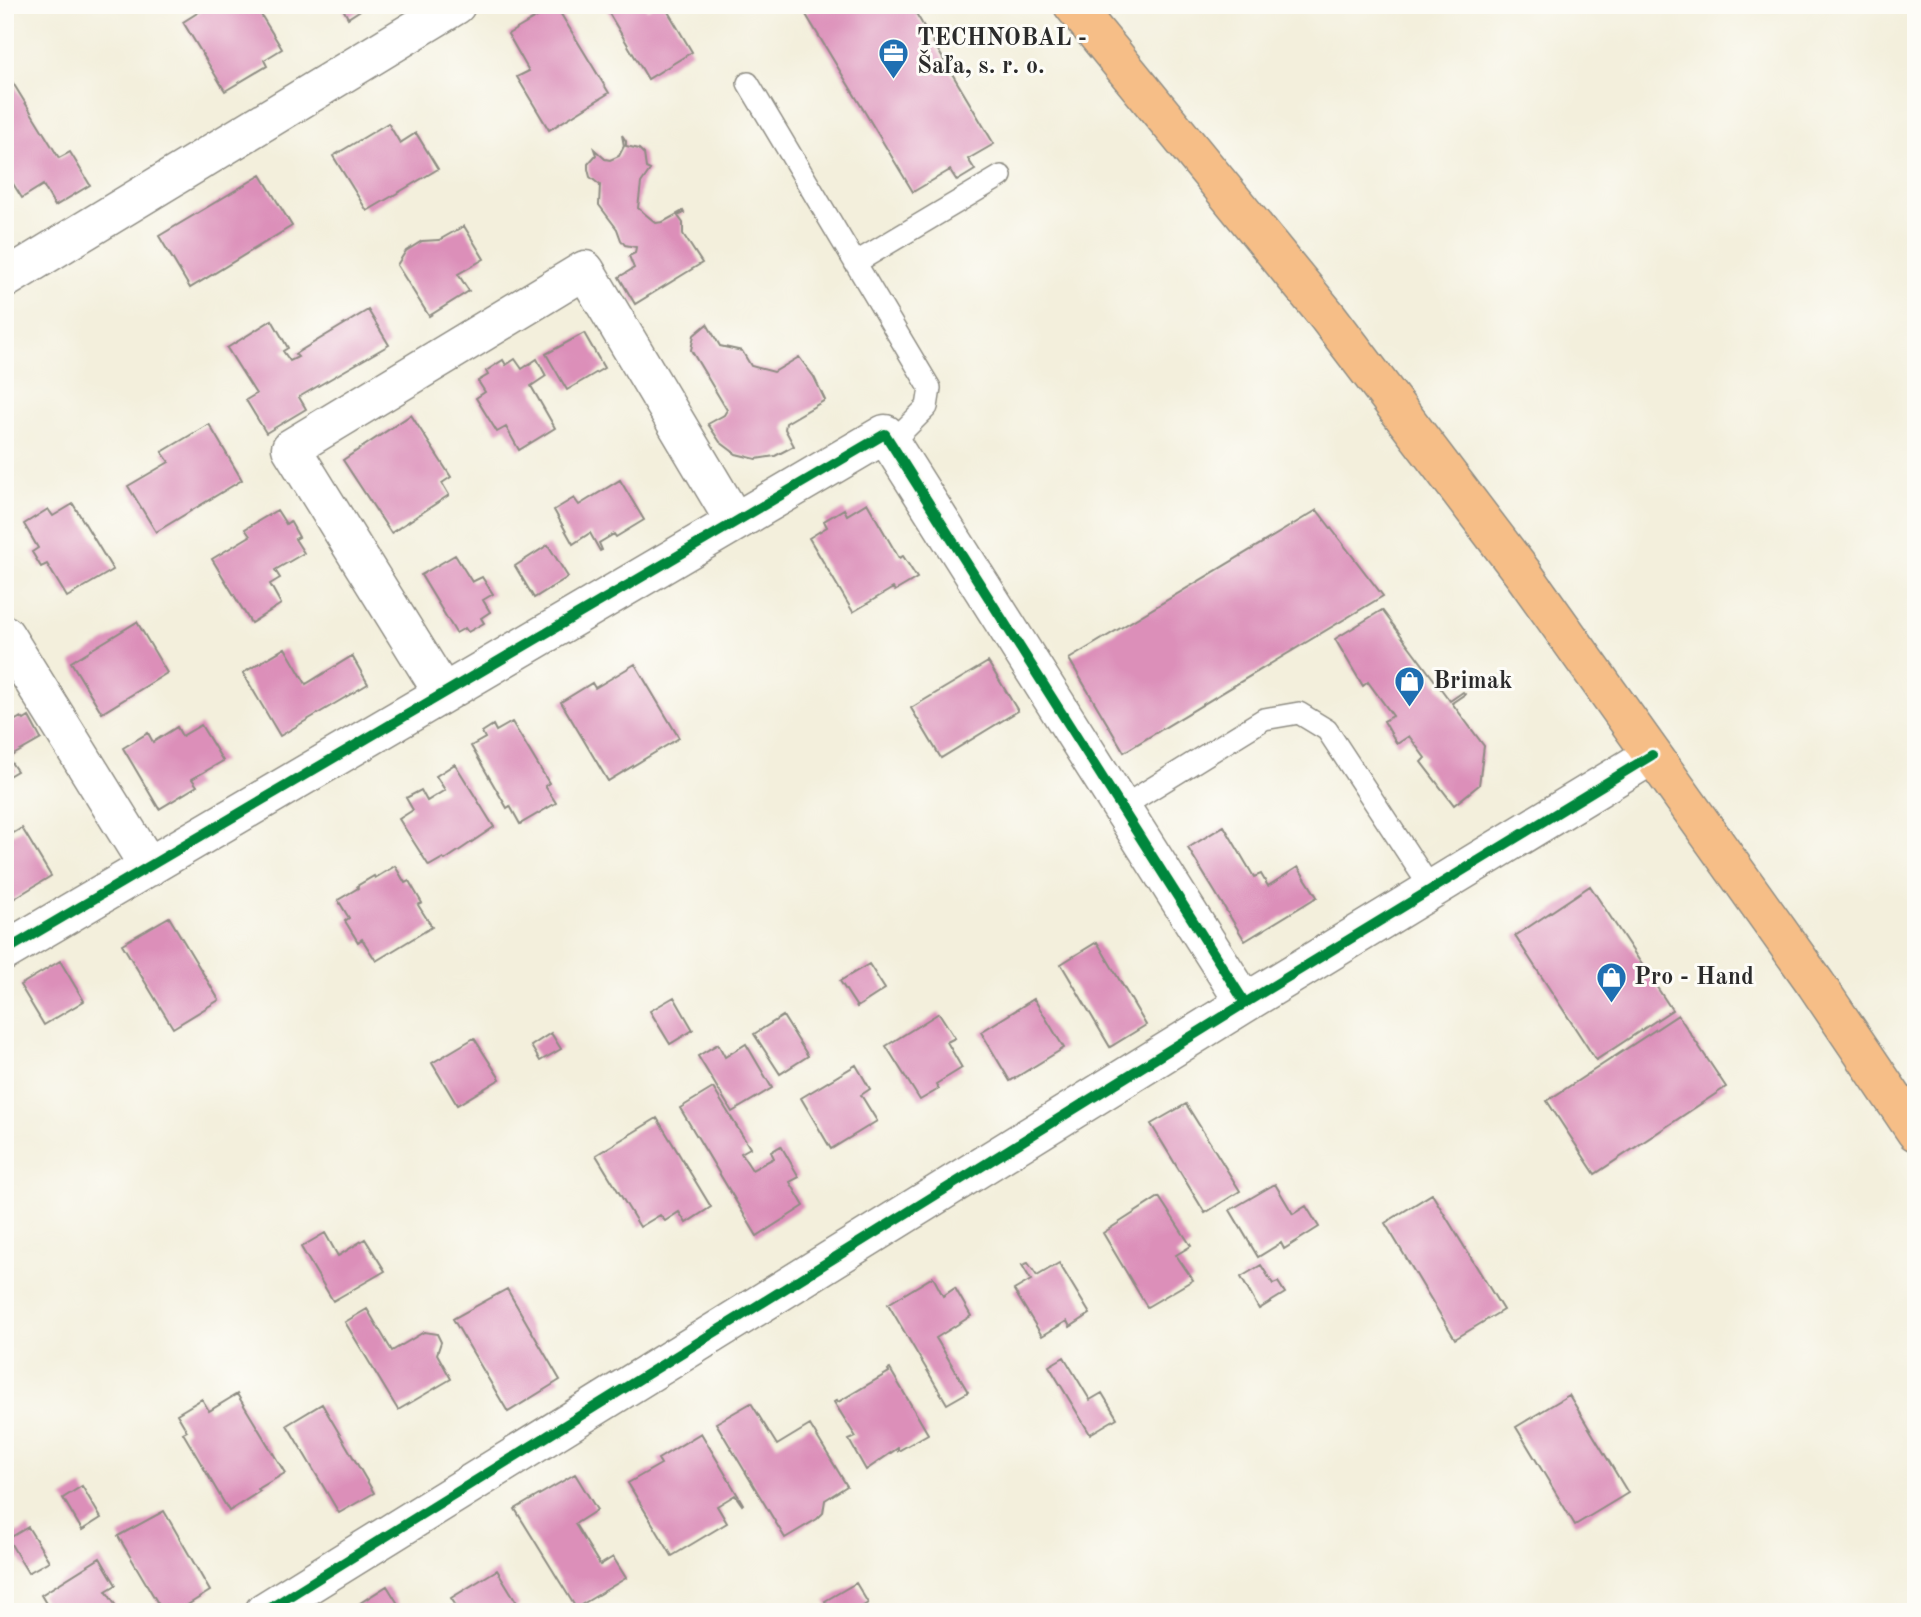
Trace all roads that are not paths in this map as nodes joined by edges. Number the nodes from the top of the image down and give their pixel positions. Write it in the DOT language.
graph roads {
  1 [pos="456,5"];
  2 [pos="1073,5"];
  3 [pos="748,83"];
  4 [pos="1001,176"];
  5 [pos="855,263"];
  6 [pos="5,279"];
  7 [pos="891,443"];
  8 [pos="735,522"];
  9 [pos="5,635"];
  10 [pos="443,694"];
  11 [pos="1652,755"];
  12 [pos="1122,807"];
  13 [pos="149,867"];
  14 [pos="1432,890"];
  15 [pos="5,951"];
  16 [pos="1245,1003"];
  17 [pos="1916,1132"];
  18 [pos="264,1612"];
  1 -- 6 [label="street"];
  2 -- 11 [label="main road"];
  3 -- 5 [label="lane"];
  4 -- 5 [label="lane"];
  5 -- 7 [label="lane"];
  7 -- 8 [label="street"];
  7 -- 12 [label="street"];
  8 -- 10 [label="street"];
  8 -- 10 [label="street"];
  9 -- 13 [label="street"];
  10 -- 13 [label="street"];
  11 -- 14 [label="street"];
  11 -- 17 [label="main road"];
  12 -- 14 [label="lane"];
  12 -- 16 [label="street"];
  13 -- 15 [label="street"];
  14 -- 16 [label="street"];
  16 -- 18 [label="street"];
}
